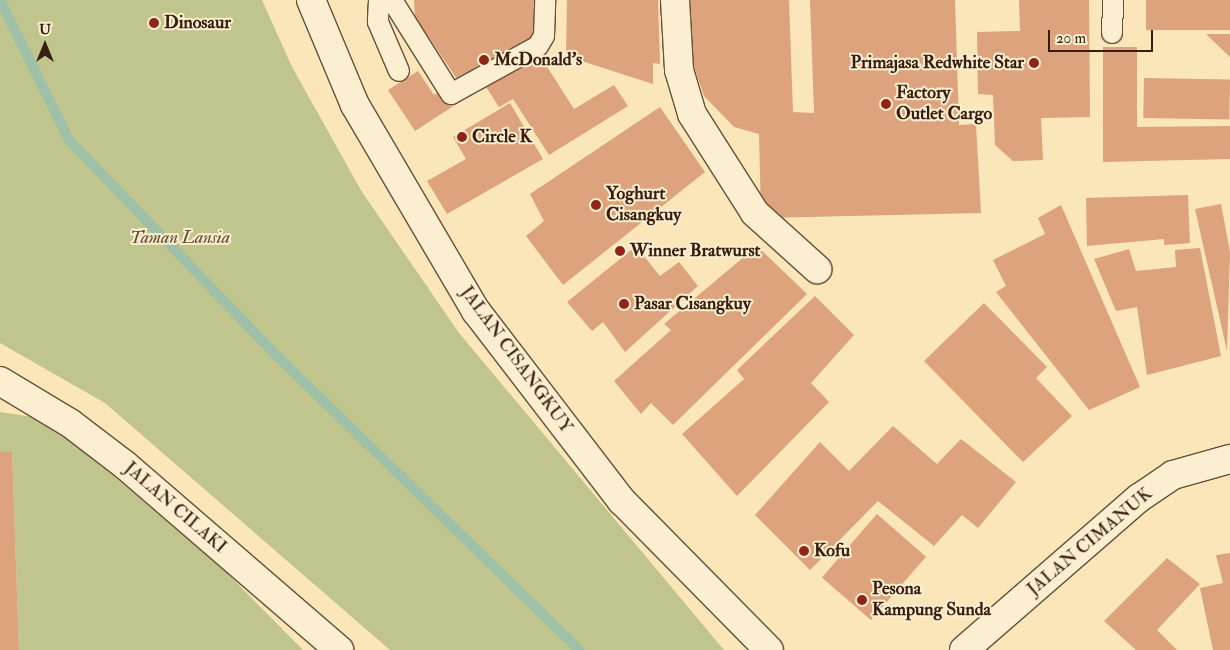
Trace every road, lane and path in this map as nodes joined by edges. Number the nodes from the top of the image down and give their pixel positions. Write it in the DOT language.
graph roads {
  1 [pos="311,0"];
  2 [pos="379,0"];
  3 [pos="392,0"];
  4 [pos="545,0"];
  5 [pos="675,0"];
  6 [pos="1113,0"];
  7 [pos="1112,33"];
  8 [pos="400,71"];
  9 [pos="817,269"];
  10 [pos="0,381"];
  11 [pos="1230,459"];
  12 [pos="338,650"];
  13 [pos="770,650"];
  14 [pos="964,650"];
  1 -- 13 [label="street, JALAN CISANGKUY"];
  2 -- 8 [label="lane"];
  3 -- 4 [label="lane"];
  5 -- 9 [label="street"];
  6 -- 7 [label="lane"];
  10 -- 12 [label="street, JALAN CILAKI"];
  11 -- 14 [label="street, JALAN CIMANUK"];
}
